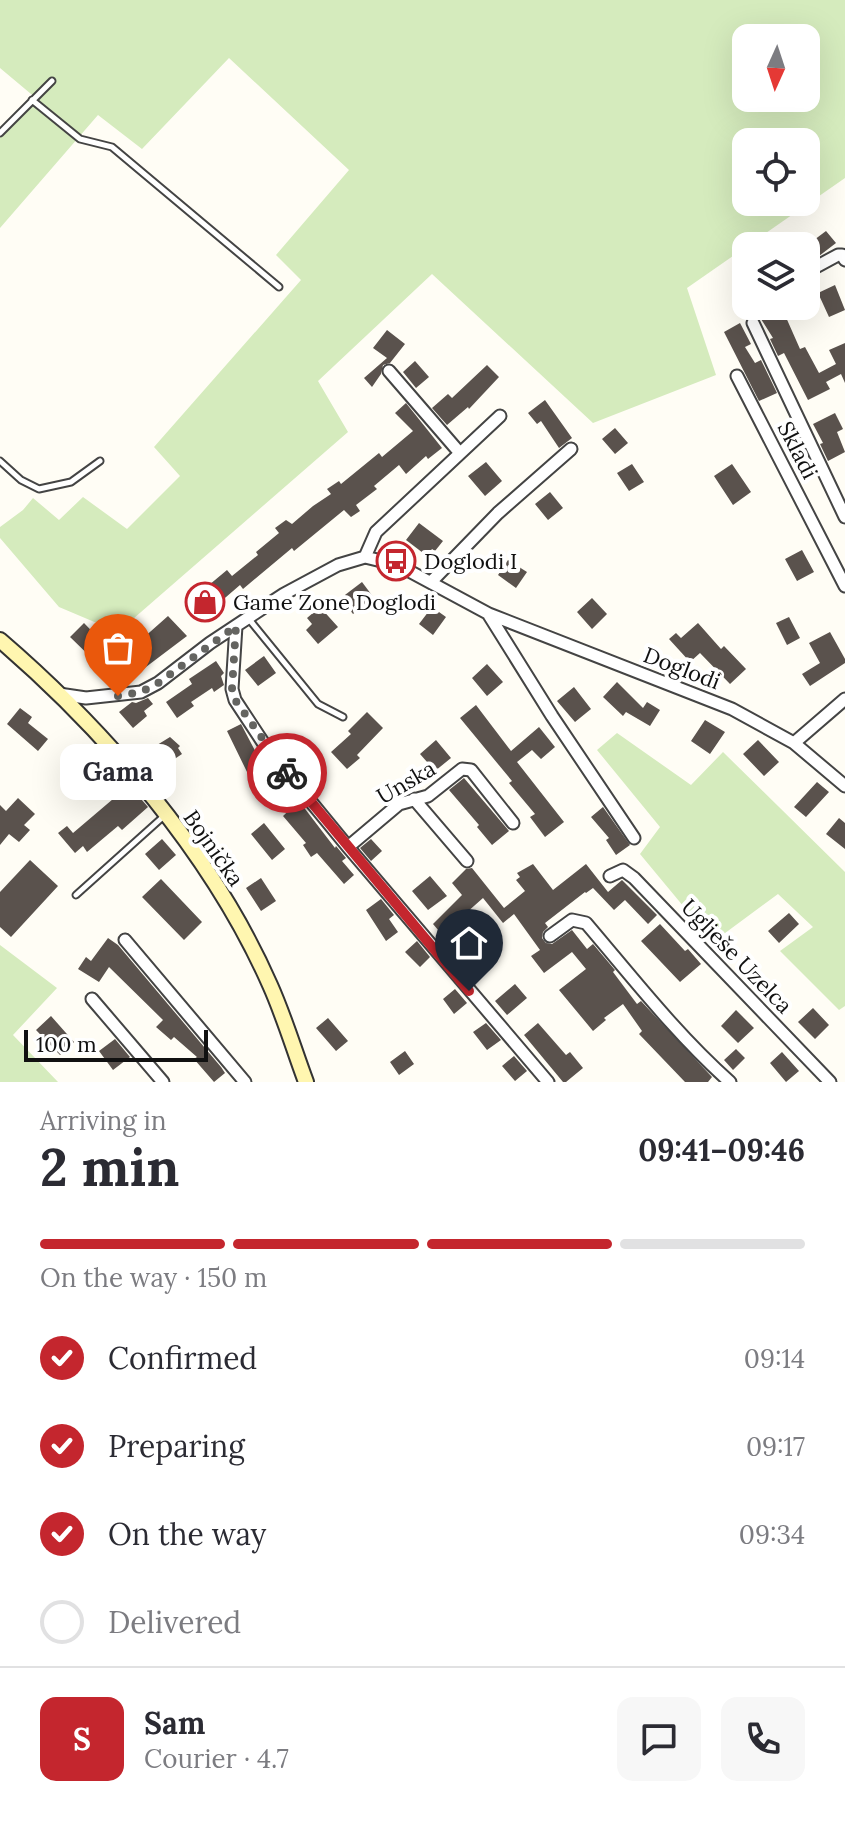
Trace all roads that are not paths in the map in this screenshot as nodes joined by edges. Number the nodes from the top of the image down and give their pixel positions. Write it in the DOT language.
graph roads {
  1 [pos="52,81"];
  2 [pos="32,100"];
  3 [pos="0,133"];
  4 [pos="845,260"];
  5 [pos="820,265"];
  6 [pos="279,287"];
  7 [pos="753,323"];
  8 [pos="389,371"];
  9 [pos="737,376"];
  10 [pos="500,416"];
  11 [pos="571,449"];
  12 [pos="459,452"];
  13 [pos="0,461"];
  14 [pos="100,461"];
  15 [pos="845,517"];
  16 [pos="365,557"];
  17 [pos="431,582"];
  18 [pos="845,586"];
  19 [pos="489,614"];
  20 [pos="248,618"];
  21 [pos="236,626"];
  22 [pos="0,640"];
  23 [pos="59,694"];
  24 [pos="845,699"];
  25 [pos="343,717"];
  26 [pos="794,743"];
  27 [pos="845,786"];
  28 [pos="414,799"];
  29 [pos="165,816"];
  30 [pos="513,823"];
  31 [pos="634,838"];
  32 [pos="348,847"];
  33 [pos="467,861"];
  34 [pos="610,876"];
  35 [pos="76,895"];
  36 [pos="550,936"];
  37 [pos="125,940"];
  38 [pos="92,999"];
  39 [pos="163,1082"];
  40 [pos="245,1082"];
  41 [pos="306,1082"];
  42 [pos="548,1082"];
  43 [pos="730,1082"];
  44 [pos="830,1082"];
  1 -- 2 [label="lane"];
  2 -- 3 [label="lane"];
  2 -- 6 [label="lane"];
  4 -- 5 [label="street"];
  7 -- 15 [label="street, Skladi"];
  8 -- 12 [label="street"];
  9 -- 18 [label="street, Skladi"];
  10 -- 12 [label="street"];
  11 -- 17 [label="street"];
  12 -- 16 [label="street"];
  13 -- 14 [label="lane"];
  16 -- 17 [label="street, Doglodi"];
  16 -- 20 [label="street"];
  17 -- 19 [label="street, Doglodi"];
  19 -- 26 [label="street, Doglodi"];
  19 -- 31 [label="street, Doglodi"];
  20 -- 21 [label="street"];
  20 -- 25 [label="lane"];
  21 -- 23 [label="street"];
  21 -- 32 [label="street"];
  22 -- 23 [label="main road, Bojnička"];
  23 -- 29 [label="main road, Bojnička"];
  24 -- 26 [label="street"];
  26 -- 27 [label="street, Doglodi"];
  28 -- 30 [label="street, Unska"];
  28 -- 32 [label="street, Unska"];
  28 -- 33 [label="street"];
  29 -- 35 [label="lane"];
  29 -- 41 [label="main road, Bojnička"];
  32 -- 42 [label="street"];
  34 -- 44 [label="street, Uglješe Uzelca"];
  36 -- 43 [label="street"];
  37 -- 40 [label="street"];
  38 -- 39 [label="street"];
}
